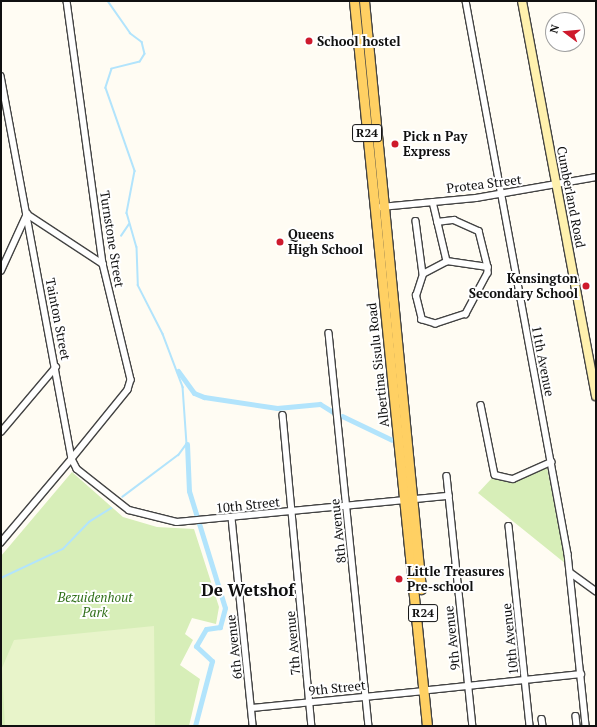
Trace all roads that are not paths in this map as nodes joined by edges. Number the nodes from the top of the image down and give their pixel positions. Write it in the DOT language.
graph roads {
  1 [pos="67,1"];
  2 [pos="354,1"];
  3 [pos="364,1"];
  4 [pos="466,1"];
  5 [pos="522,1"];
  6 [pos="1,76"];
  7 [pos="596,177"];
  8 [pos="556,185"];
  9 [pos="501,194"];
  10 [pos="433,202"];
  11 [pos="385,206"];
  12 [pos="374,207"];
  13 [pos="26,214"];
  14 [pos="416,221"];
  15 [pos="437,222"];
  16 [pos="447,261"];
  17 [pos="103,264"];
  18 [pos="488,267"];
  19 [pos="1,271"];
  20 [pos="423,274"];
  21 [pos="329,333"];
  22 [pos="56,367"];
  23 [pos="596,396"];
  24 [pos="481,405"];
  25 [pos="283,415"];
  26 [pos="1,430"];
  27 [pos="72,459"];
  28 [pos="551,462"];
  29 [pos="447,476"];
  30 [pos="449,496"];
  31 [pos="410,499"];
  32 [pos="347,507"];
  33 [pos="291,512"];
  34 [pos="232,518"];
  35 [pos="509,526"];
  36 [pos="1,543"];
  37 [pos="571,573"];
  38 [pos="596,591"];
  39 [pos="581,674"];
  40 [pos="526,679"];
  41 [pos="468,686"];
  42 [pos="426,690"];
  43 [pos="366,696"];
  44 [pos="309,701"];
  45 [pos="252,708"];
  46 [pos="576,716"];
  47 [pos="542,719"];
  48 [pos="254,726"];
  49 [pos="312,726"];
  50 [pos="369,726"];
  51 [pos="427,726"];
  52 [pos="433,726"];
  53 [pos="472,726"];
  54 [pos="530,726"];
  55 [pos="543,726"];
  56 [pos="577,726"];
  57 [pos="586,726"];
  1 -- 17 [label="street, Turnstone Street"];
  2 -- 12 [label="main road, Albertina Sisulu Road / R24"];
  3 -- 11 [label="main road, Albertina Sisulu Road / R24"];
  4 -- 9 [label="street, 11th Avenue"];
  5 -- 8 [label="street, Cumberland Road"];
  6 -- 13 [label="street, Tainton Street"];
  7 -- 8 [label="street, Protea Street"];
  8 -- 9 [label="street, Protea Street"];
  8 -- 23 [label="street, Cumberland Road"];
  9 -- 10 [label="street, Protea Street"];
  9 -- 28 [label="street, 11th Avenue"];
  10 -- 11 [label="street, Protea Street"];
  10 -- 15 [label="street"];
  11 -- 12 [label="street, Protea Street"];
  11 -- 31 [label="main road, Albertina Sisulu Road / R24"];
  12 -- 31 [label="main road, Albertina Sisulu Road / R24"];
  13 -- 17 [label="street"];
  13 -- 19 [label="street"];
  13 -- 22 [label="street, Tainton Street"];
  14 -- 20 [label="street"];
  15 -- 16 [label="street"];
  15 -- 18 [label="street"];
  16 -- 18 [label="street"];
  16 -- 20 [label="street"];
  17 -- 27 [label="street, Turnstone Street"];
  18 -- 20 [label="street"];
  21 -- 32 [label="street, 8th Avenue"];
  22 -- 26 [label="street"];
  22 -- 27 [label="street, Tainton Street"];
  24 -- 28 [label="street"];
  25 -- 33 [label="street, 7th Avenue"];
  27 -- 34 [label="street, 10th Street"];
  27 -- 36 [label="street"];
  28 -- 37 [label="street, 11th Avenue"];
  29 -- 30 [label="street, 9th Avenue"];
  30 -- 31 [label="street, 10th Street"];
  30 -- 41 [label="street, 9th Avenue"];
  31 -- 32 [label="street, 10th Street"];
  31 -- 42 [label="main road, Albertina Sisulu Road / R24"];
  32 -- 33 [label="street, 10th Street"];
  32 -- 43 [label="street, 8th Avenue"];
  33 -- 34 [label="street, 10th Street"];
  33 -- 44 [label="street, 7th Avenue"];
  34 -- 45 [label="street, 6th Avenue"];
  35 -- 40 [label="street, 10th Avenue"];
  37 -- 38 [label="street"];
  37 -- 39 [label="street, 11th Avenue"];
  39 -- 40 [label="street, 9th Street"];
  39 -- 57 [label="street, 11th Avenue"];
  40 -- 41 [label="street, 9th Street"];
  40 -- 54 [label="street, 10th Avenue"];
  41 -- 42 [label="street, 9th Street"];
  41 -- 53 [label="street, 9th Avenue"];
  42 -- 43 [label="street, 9th Street"];
  42 -- 51 [label="main road, Albertina Sisulu Road / R24"];
  42 -- 52 [label="main road, Albertina Sisulu Road / R24"];
  43 -- 44 [label="street, 9th Street"];
  43 -- 50 [label="street, 8th Avenue"];
  44 -- 45 [label="street, 9th Street"];
  44 -- 49 [label="street, 7th Avenue"];
  45 -- 48 [label="street, 6th Avenue"];
  46 -- 56 [label="street"];
  47 -- 55 [label="street"];
}
